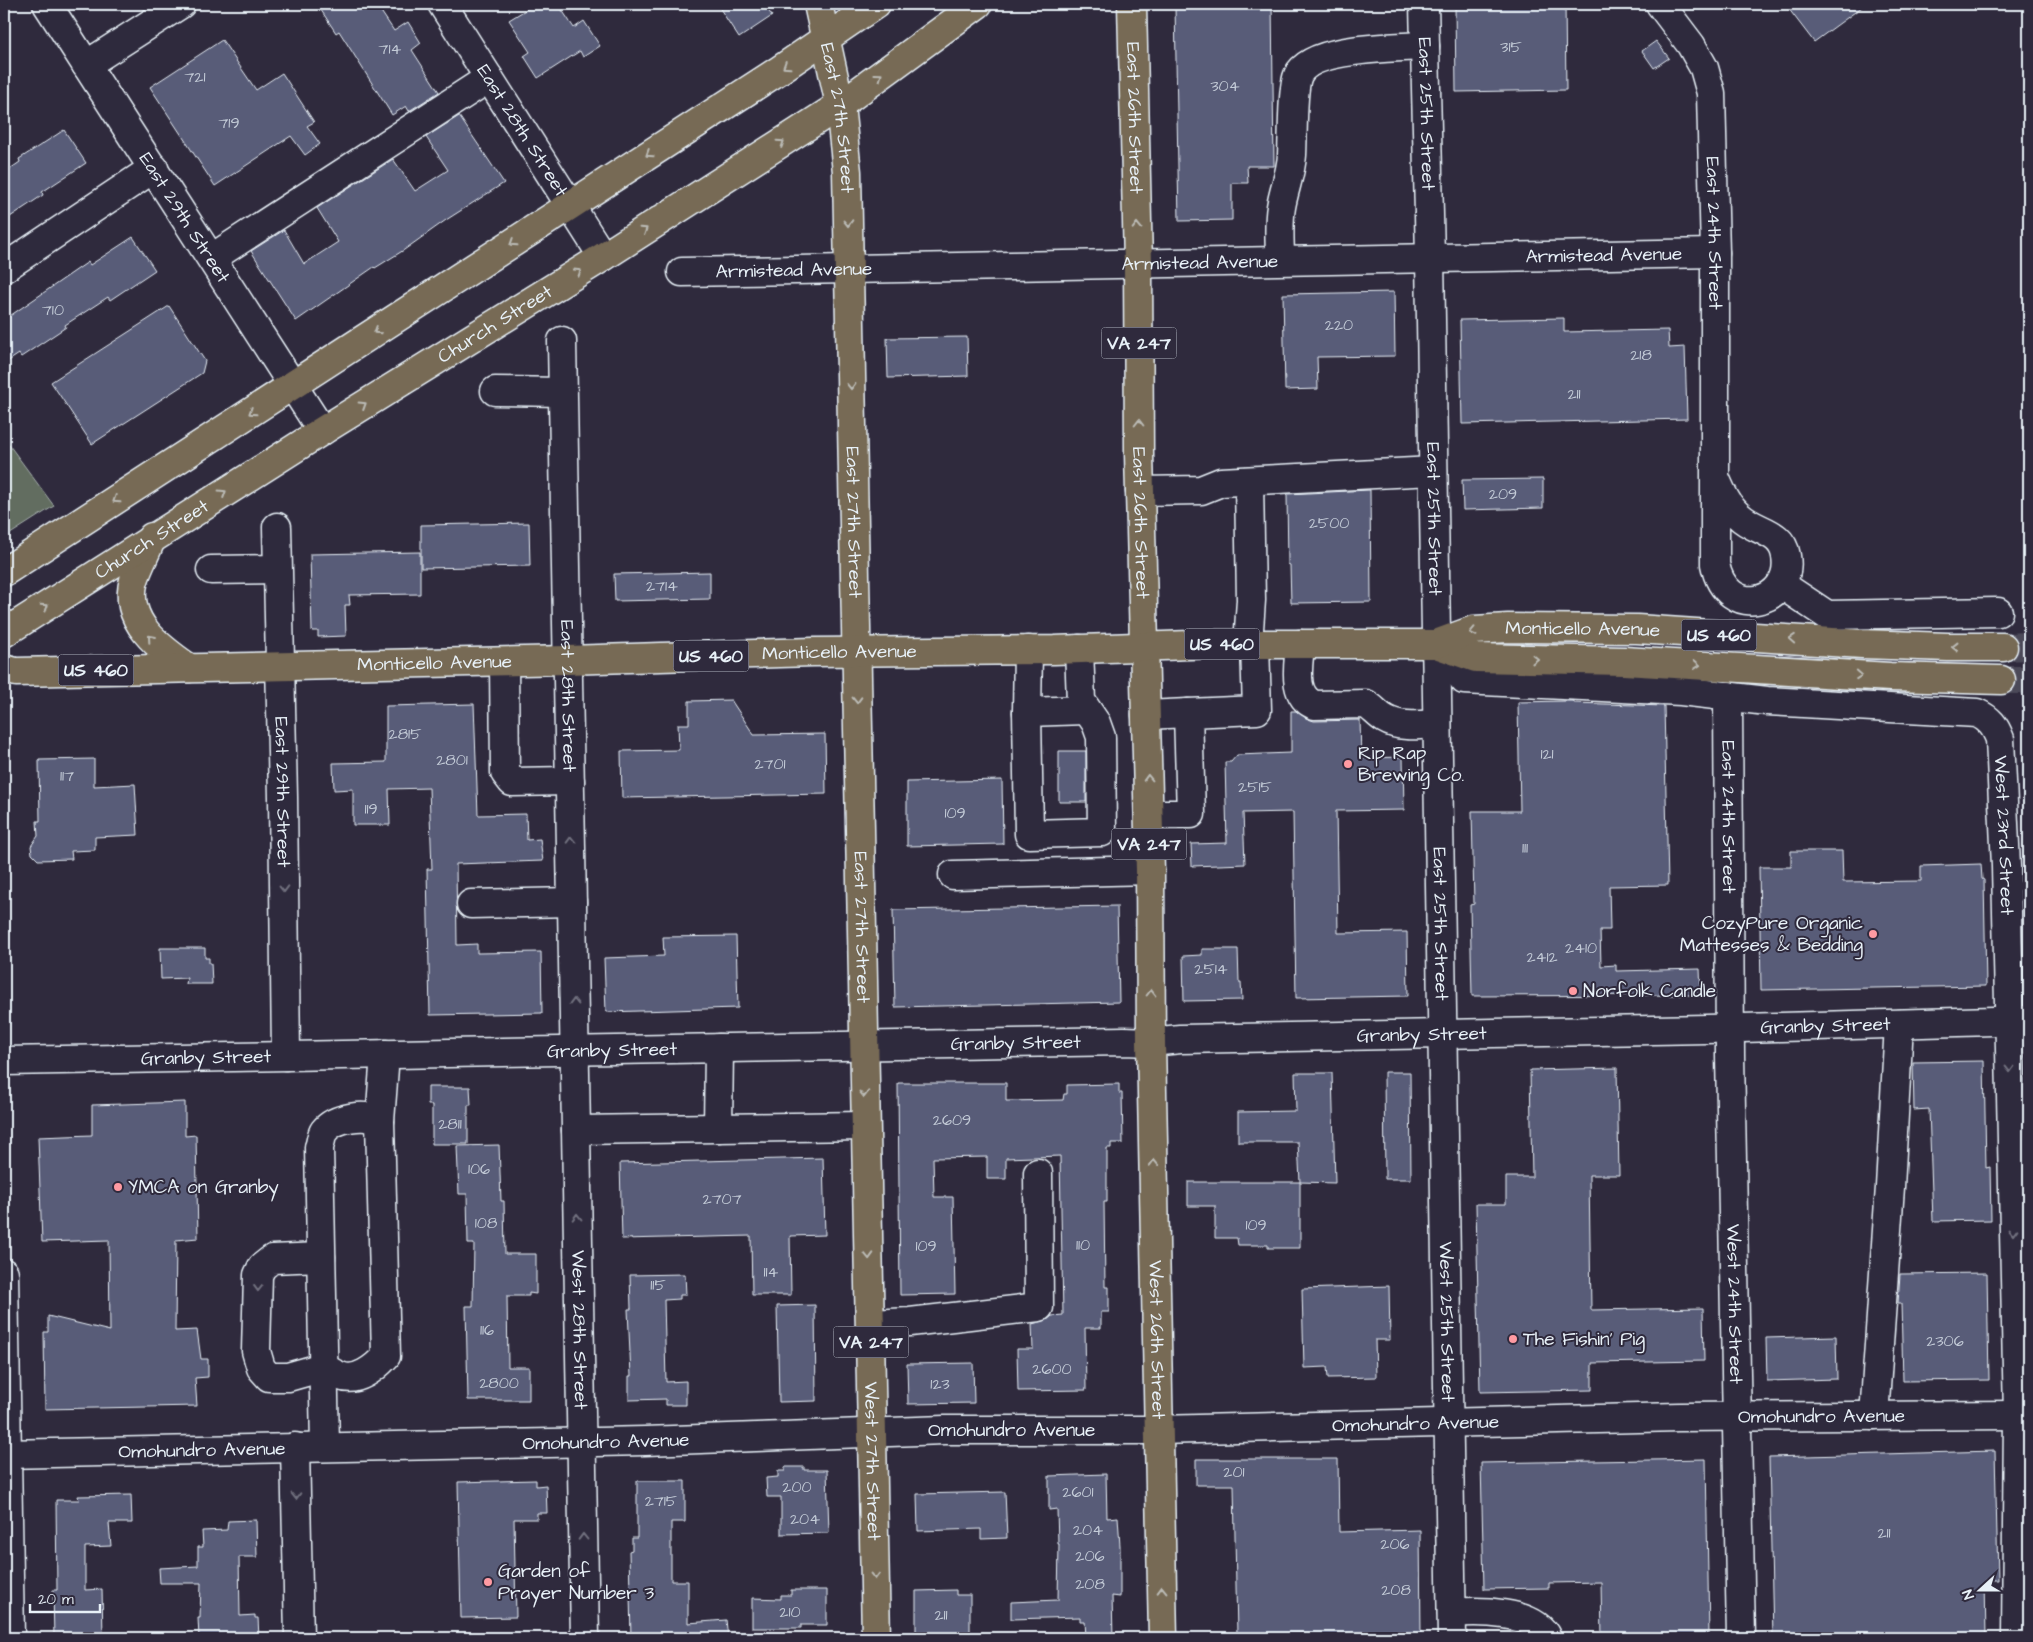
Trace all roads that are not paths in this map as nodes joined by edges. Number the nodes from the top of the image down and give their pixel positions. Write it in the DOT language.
graph roads {
  1 [pos="47,4"];
  2 [pos="181,4"];
  3 [pos="442,4"];
  4 [pos="818,4"];
  5 [pos="876,4"];
  6 [pos="978,4"];
  7 [pos="1132,4"];
  8 [pos="1424,4"];
  9 [pos="1660,4"];
  10 [pos="826,39"];
  11 [pos="1425,46"];
  12 [pos="86,64"];
  13 [pos="489,78"];
  14 [pos="840,105"];
  15 [pos="154,168"];
  16 [pos="571,206"];
  17 [pos="1715,253"];
  18 [pos="603,257"];
  19 [pos="1430,257"];
  20 [pos="212,258"];
  21 [pos="1280,260"];
  22 [pos="1138,264"];
  23 [pos="4,268"];
  24 [pos="850,270"];
  25 [pos="682,272"];
  26 [pos="562,341"];
  27 [pos="293,386"];
  28 [pos="495,391"];
  29 [pos="562,392"];
  30 [pos="322,430"];
  31 [pos="1433,470"];
  32 [pos="1715,477"];
  33 [pos="1249,481"];
  34 [pos="1140,490"];
  35 [pos="277,527"];
  36 [pos="152,537"];
  37 [pos="211,570"];
  38 [pos="277,570"];
  39 [pos="4,572"];
  40 [pos="1782,585"];
  41 [pos="1998,612"];
  42 [pos="4,633"];
  43 [pos="1252,644"];
  44 [pos="1300,644"];
  45 [pos="1436,644"];
  46 [pos="1144,647"];
  47 [pos="2003,647"];
  48 [pos="1079,649"];
  49 [pos="1028,650"];
  50 [pos="856,652"];
  51 [pos="567,660"];
  52 [pos="504,662"];
  53 [pos="280,666"];
  54 [pos="4,668"];
  55 [pos="188,668"];
  56 [pos="2001,680"];
  57 [pos="1728,696"];
  58 [pos="1085,710"];
  59 [pos="1027,712"];
  60 [pos="1188,713"];
  61 [pos="1146,715"];
  62 [pos="1437,724"];
  63 [pos="570,781"];
  64 [pos="1149,814"];
  65 [pos="1102,832"];
  66 [pos="1029,834"];
  67 [pos="1150,870"];
  68 [pos="1100,872"];
  69 [pos="1028,873"];
  70 [pos="953,874"];
  71 [pos="572,902"];
  72 [pos="471,904"];
  73 [pos="2019,1020"];
  74 [pos="1899,1024"];
  75 [pos="1730,1028"];
  76 [pos="1442,1034"];
  77 [pos="1151,1042"];
  78 [pos="863,1045"];
  79 [pos="719,1048"];
  80 [pos="574,1051"];
  81 [pos="385,1054"];
  82 [pos="286,1056"];
  83 [pos="4,1061"];
  84 [pos="380,1121"];
  85 [pos="865,1126"];
  86 [pos="718,1128"];
  87 [pos="576,1130"];
  88 [pos="1038,1174"];
  89 [pos="321,1257"];
  90 [pos="4,1273"];
  91 [pos="871,1324"];
  92 [pos="323,1367"];
  93 [pos="2018,1415"];
  94 [pos="1874,1416"];
  95 [pos="1736,1417"];
  96 [pos="1448,1424"];
  97 [pos="1158,1430"];
  98 [pos="872,1433"];
  99 [pos="581,1442"];
  100 [pos="326,1446"];
  101 [pos="295,1447"];
  102 [pos="5,1454"];
  103 [pos="1452,1626"];
  104 [pos="10,1638"];
  105 [pos="299,1638"];
  106 [pos="585,1638"];
  107 [pos="876,1638"];
  108 [pos="1163,1638"];
  109 [pos="1547,1638"];
  110 [pos="1741,1638"];
  111 [pos="2016,1638"];
  1 -- 12 [label="street, East 29th Street"];
  2 -- 12 [label="street"];
  3 -- 13 [label="street, East 28th Street"];
  4 -- 10 [label="main road, East 27th Street / VA 247"];
  5 -- 10 [label="main road"];
  14 -- 6 [label="main road, Church Street, one-way"];
  22 -- 7 [label="main road, East 26th Street / VA 247, one-way"];
  8 -- 11 [label="street, East 25th Street"];
  9 -- 17 [label="street, East 24th Street"];
  10 -- 14 [label="main road, East 27th Street / VA 247"];
  10 -- 16 [label="main road, one-way"];
  11 -- 19 [label="street, East 25th Street"];
  11 -- 21 [label="street"];
  12 -- 15 [label="street, East 29th Street"];
  13 -- 16 [label="street, East 28th Street"];
  13 -- 20 [label="street"];
  18 -- 14 [label="main road, Church Street, one-way"];
  14 -- 24 [label="main road, East 27th Street / VA 247, one-way"];
  15 -- 20 [label="street, East 29th Street"];
  15 -- 23 [label="street"];
  16 -- 18 [label="street, East 28th Street"];
  16 -- 27 [label="main road, one-way"];
  17 -- 19 [label="street, Armistead Avenue"];
  17 -- 32 [label="street, East 24th Street"];
  30 -- 18 [label="main road, Church Street, one-way"];
  19 -- 21 [label="street, Armistead Avenue"];
  19 -- 31 [label="street, East 25th Street"];
  20 -- 27 [label="street, East 29th Street"];
  21 -- 22 [label="street, Armistead Avenue"];
  22 -- 24 [label="street, Armistead Avenue"];
  34 -- 22 [label="main road, East 26th Street / VA 247, one-way"];
  24 -- 25 [label="street, Armistead Avenue"];
  24 -- 50 [label="main road, East 27th Street / VA 247, one-way"];
  26 -- 29 [label="street, East 28th Street"];
  27 -- 30 [label="street, East 29th Street"];
  27 -- 39 [label="main road, one-way"];
  28 -- 29 [label="street"];
  29 -- 51 [label="street, East 28th Street"];
  36 -- 30 [label="main road, Church Street, one-way"];
  31 -- 33 [label="street"];
  31 -- 45 [label="street, East 25th Street"];
  32 -- 40 [label="street, East 24th Street"];
  32 -- 40 [label="street, East 24th Street"];
  33 -- 34 [label="street"];
  33 -- 43 [label="street"];
  34 -- 46 [label="main road, East 26th Street / VA 247"];
  35 -- 38 [label="street, East 29th Street"];
  42 -- 36 [label="main road, Church Street, one-way"];
  55 -- 36 [label="main road, one-way"];
  37 -- 38 [label="street"];
  38 -- 53 [label="street, East 29th Street"];
  40 -- 41 [label="street"];
  43 -- 44 [label="main road, Monticello Avenue / US 460"];
  43 -- 46 [label="main road, Monticello Avenue / US 460"];
  43 -- 60 [label="street"];
  44 -- 45 [label="main road, Monticello Avenue / US 460"];
  44 -- 62 [label="street"];
  47 -- 45 [label="main road, Monticello Avenue / US 460, one-way"];
  45 -- 56 [label="main road, Monticello Avenue / US 460, one-way"];
  45 -- 57 [label="street, West 23rd Street"];
  45 -- 62 [label="street, East 25th Street"];
  46 -- 48 [label="main road, Monticello Avenue / US 460"];
  46 -- 61 [label="main road, East 26th Street / VA 247"];
  48 -- 49 [label="main road, Monticello Avenue / US 460"];
  48 -- 58 [label="street"];
  49 -- 50 [label="main road, Monticello Avenue / US 460"];
  49 -- 59 [label="street"];
  50 -- 51 [label="main road, Monticello Avenue / US 460"];
  50 -- 78 [label="main road, East 27th Street / VA 247, one-way"];
  51 -- 52 [label="main road, Monticello Avenue / US 460"];
  51 -- 63 [label="street, East 28th Street"];
  52 -- 53 [label="main road, Monticello Avenue / US 460"];
  52 -- 63 [label="street"];
  53 -- 55 [label="main road, Monticello Avenue / US 460"];
  53 -- 82 [label="street, East 29th Street, one-way"];
  54 -- 55 [label="main road, Monticello Avenue / US 460"];
  57 -- 73 [label="street, West 23rd Street"];
  57 -- 75 [label="street, East 24th Street"];
  58 -- 59 [label="street"];
  58 -- 65 [label="street"];
  59 -- 66 [label="street"];
  60 -- 61 [label="street"];
  60 -- 64 [label="street"];
  64 -- 61 [label="main road, East 26th Street / VA 247, one-way"];
  62 -- 76 [label="street, East 25th Street"];
  71 -- 63 [label="street, East 28th Street, one-way"];
  64 -- 67 [label="main road, East 26th Street / VA 247"];
  65 -- 66 [label="street"];
  65 -- 68 [label="street"];
  66 -- 69 [label="street"];
  67 -- 68 [label="street"];
  77 -- 67 [label="main road, East 26th Street / VA 247, one-way"];
  68 -- 69 [label="street"];
  69 -- 70 [label="street"];
  71 -- 72 [label="street"];
  80 -- 71 [label="street, East 28th Street, one-way"];
  73 -- 74 [label="street, Granby Street"];
  73 -- 93 [label="street, West 23rd Street, one-way"];
  74 -- 75 [label="street, Granby Street"];
  74 -- 94 [label="street"];
  75 -- 76 [label="street, Granby Street"];
  75 -- 95 [label="street, West 24th Street"];
  76 -- 77 [label="street, Granby Street"];
  76 -- 96 [label="street, West 25th Street"];
  77 -- 78 [label="street, Granby Street"];
  97 -- 77 [label="main road, West 26th Street / VA 247, one-way"];
  78 -- 79 [label="street, Granby Street"];
  78 -- 85 [label="main road, West 27th Street / VA 247, one-way"];
  79 -- 80 [label="street, Granby Street"];
  79 -- 86 [label="street"];
  80 -- 81 [label="street, Granby Street"];
  80 -- 87 [label="street, West 28th Street"];
  81 -- 82 [label="street, Granby Street"];
  81 -- 84 [label="street"];
  82 -- 83 [label="street, Granby Street"];
  84 -- 89 [label="street"];
  84 -- 92 [label="street"];
  85 -- 86 [label="street"];
  85 -- 91 [label="main road, West 27th Street / VA 247, one-way"];
  86 -- 87 [label="street"];
  99 -- 87 [label="street, West 28th Street, one-way"];
  88 -- 91 [label="street"];
  89 -- 92 [label="street"];
  89 -- 92 [label="street, one-way"];
  90 -- 102 [label="street"];
  91 -- 98 [label="main road, West 27th Street / VA 247"];
  92 -- 100 [label="street"];
  93 -- 94 [label="street, Omohundro Avenue"];
  93 -- 111 [label="street, West 23rd Street"];
  94 -- 95 [label="street, Omohundro Avenue"];
  95 -- 96 [label="street, Omohundro Avenue"];
  95 -- 110 [label="street, West 24th Street"];
  96 -- 97 [label="street, Omohundro Avenue"];
  96 -- 103 [label="street, West 25th Street"];
  97 -- 98 [label="street, Omohundro Avenue"];
  108 -- 97 [label="main road, West 26th Street / VA 247, one-way"];
  98 -- 99 [label="street, Omohundro Avenue"];
  98 -- 107 [label="main road, West 27th Street / VA 247, one-way"];
  99 -- 100 [label="street, Omohundro Avenue"];
  106 -- 99 [label="street, West 28th Street, one-way"];
  100 -- 101 [label="street, Omohundro Avenue"];
  101 -- 102 [label="street, Omohundro Avenue"];
  101 -- 105 [label="street, one-way"];
  102 -- 104 [label="street"];
  103 -- 109 [label="street"];
}
